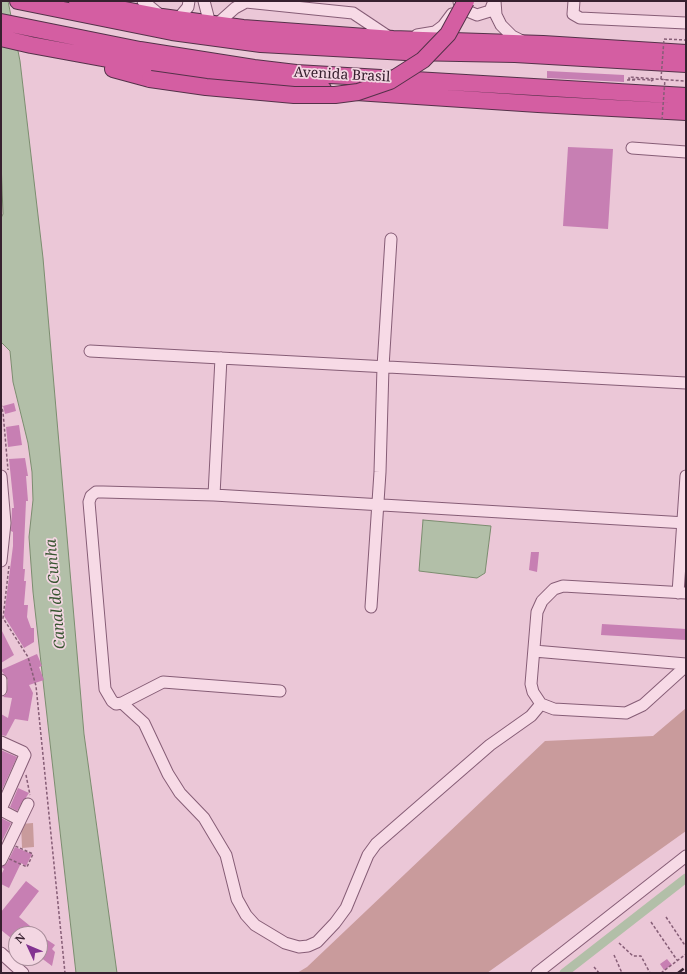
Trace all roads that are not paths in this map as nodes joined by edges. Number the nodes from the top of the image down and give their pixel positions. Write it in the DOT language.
graph roads {
  1 [pos="18,1"];
  2 [pos="77,1"];
  3 [pos="143,1"];
  4 [pos="189,1"];
  5 [pos="204,1"];
  6 [pos="458,1"];
  7 [pos="466,1"];
  8 [pos="494,1"];
  9 [pos="574,1"];
  10 [pos="240,3"];
  11 [pos="170,18"];
  12 [pos="1,22"];
  13 [pos="686,23"];
  14 [pos="213,25"];
  15 [pos="1,38"];
  16 [pos="393,39"];
  17 [pos="543,44"];
  18 [pos="39,47"];
  19 [pos="686,53"];
  20 [pos="686,64"];
  21 [pos="531,86"];
  22 [pos="409,96"];
  23 [pos="686,96"];
  24 [pos="686,112"];
  25 [pos="632,148"];
  26 [pos="686,152"];
  27 [pos="391,239"];
  28 [pos="90,350"];
  29 [pos="220,358"];
  30 [pos="383,367"];
  31 [pos="686,383"];
  32 [pos="5,475"];
  33 [pos="686,476"];
  34 [pos="214,495"];
  35 [pos="378,505"];
  36 [pos="684,523"];
  37 [pos="2,546"];
  38 [pos="6,560"];
  39 [pos="682,577"];
  40 [pos="682,593"];
  41 [pos="371,607"];
  42 [pos="534,651"];
  43 [pos="686,665"];
  44 [pos="1,680"];
  45 [pos="1,690"];
  46 [pos="280,691"];
  47 [pos="122,703"];
  48 [pos="541,704"];
  49 [pos="2,747"];
  50 [pos="28,804"];
  51 [pos="1,810"];
  52 [pos="20,820"];
  53 [pos="5,848"];
  54 [pos="686,856"];
  55 [pos="1,860"];
  56 [pos="1,953"];
  57 [pos="24,973"];
  58 [pos="537,973"];
  1 -- 20 [label="highway, Avenida Brasil"];
  2 -- 11 [label="highway"];
  3 -- 11 [label="street"];
  4 -- 11 [label="street"];
  5 -- 14 [label="street"];
  6 -- 8 [label="street"];
  6 -- 16 [label="street"];
  7 -- 18 [label="highway, bridge"];
  8 -- 17 [label="street"];
  9 -- 13 [label="street"];
  10 -- 14 [label="street"];
  10 -- 16 [label="street"];
  11 -- 14 [label="highway"];
  12 -- 21 [label="highway, Avenida Brasil"];
  14 -- 16 [label="highway"];
  15 -- 18 [label="highway, Avenida Brasil"];
  16 -- 17 [label="highway"];
  17 -- 19 [label="highway"];
  18 -- 22 [label="highway, Avenida Brasil"];
  21 -- 22 [label="highway"];
  21 -- 23 [label="highway, Avenida Brasil"];
  22 -- 24 [label="highway, Avenida Brasil"];
  25 -- 26 [label="street"];
  27 -- 30 [label="street"];
  28 -- 29 [label="street"];
  29 -- 30 [label="street"];
  29 -- 34 [label="street"];
  30 -- 31 [label="street"];
  30 -- 35 [label="street"];
  32 -- 37 [label="street"];
  33 -- 36 [label="street"];
  34 -- 35 [label="street"];
  34 -- 47 [label="street"];
  35 -- 36 [label="street"];
  35 -- 41 [label="street"];
  36 -- 39 [label="street"];
  37 -- 38 [label="street"];
  39 -- 40 [label="street"];
  40 -- 42 [label="street"];
  42 -- 43 [label="street"];
  42 -- 48 [label="street"];
  43 -- 48 [label="street"];
  44 -- 45 [label="street"];
  46 -- 47 [label="street"];
  47 -- 48 [label="street"];
  49 -- 51 [label="street"];
  50 -- 52 [label="street"];
  51 -- 52 [label="street"];
  52 -- 53 [label="street"];
  53 -- 55 [label="street"];
  54 -- 58 [label="street"];
  56 -- 57 [label="street"];
}
